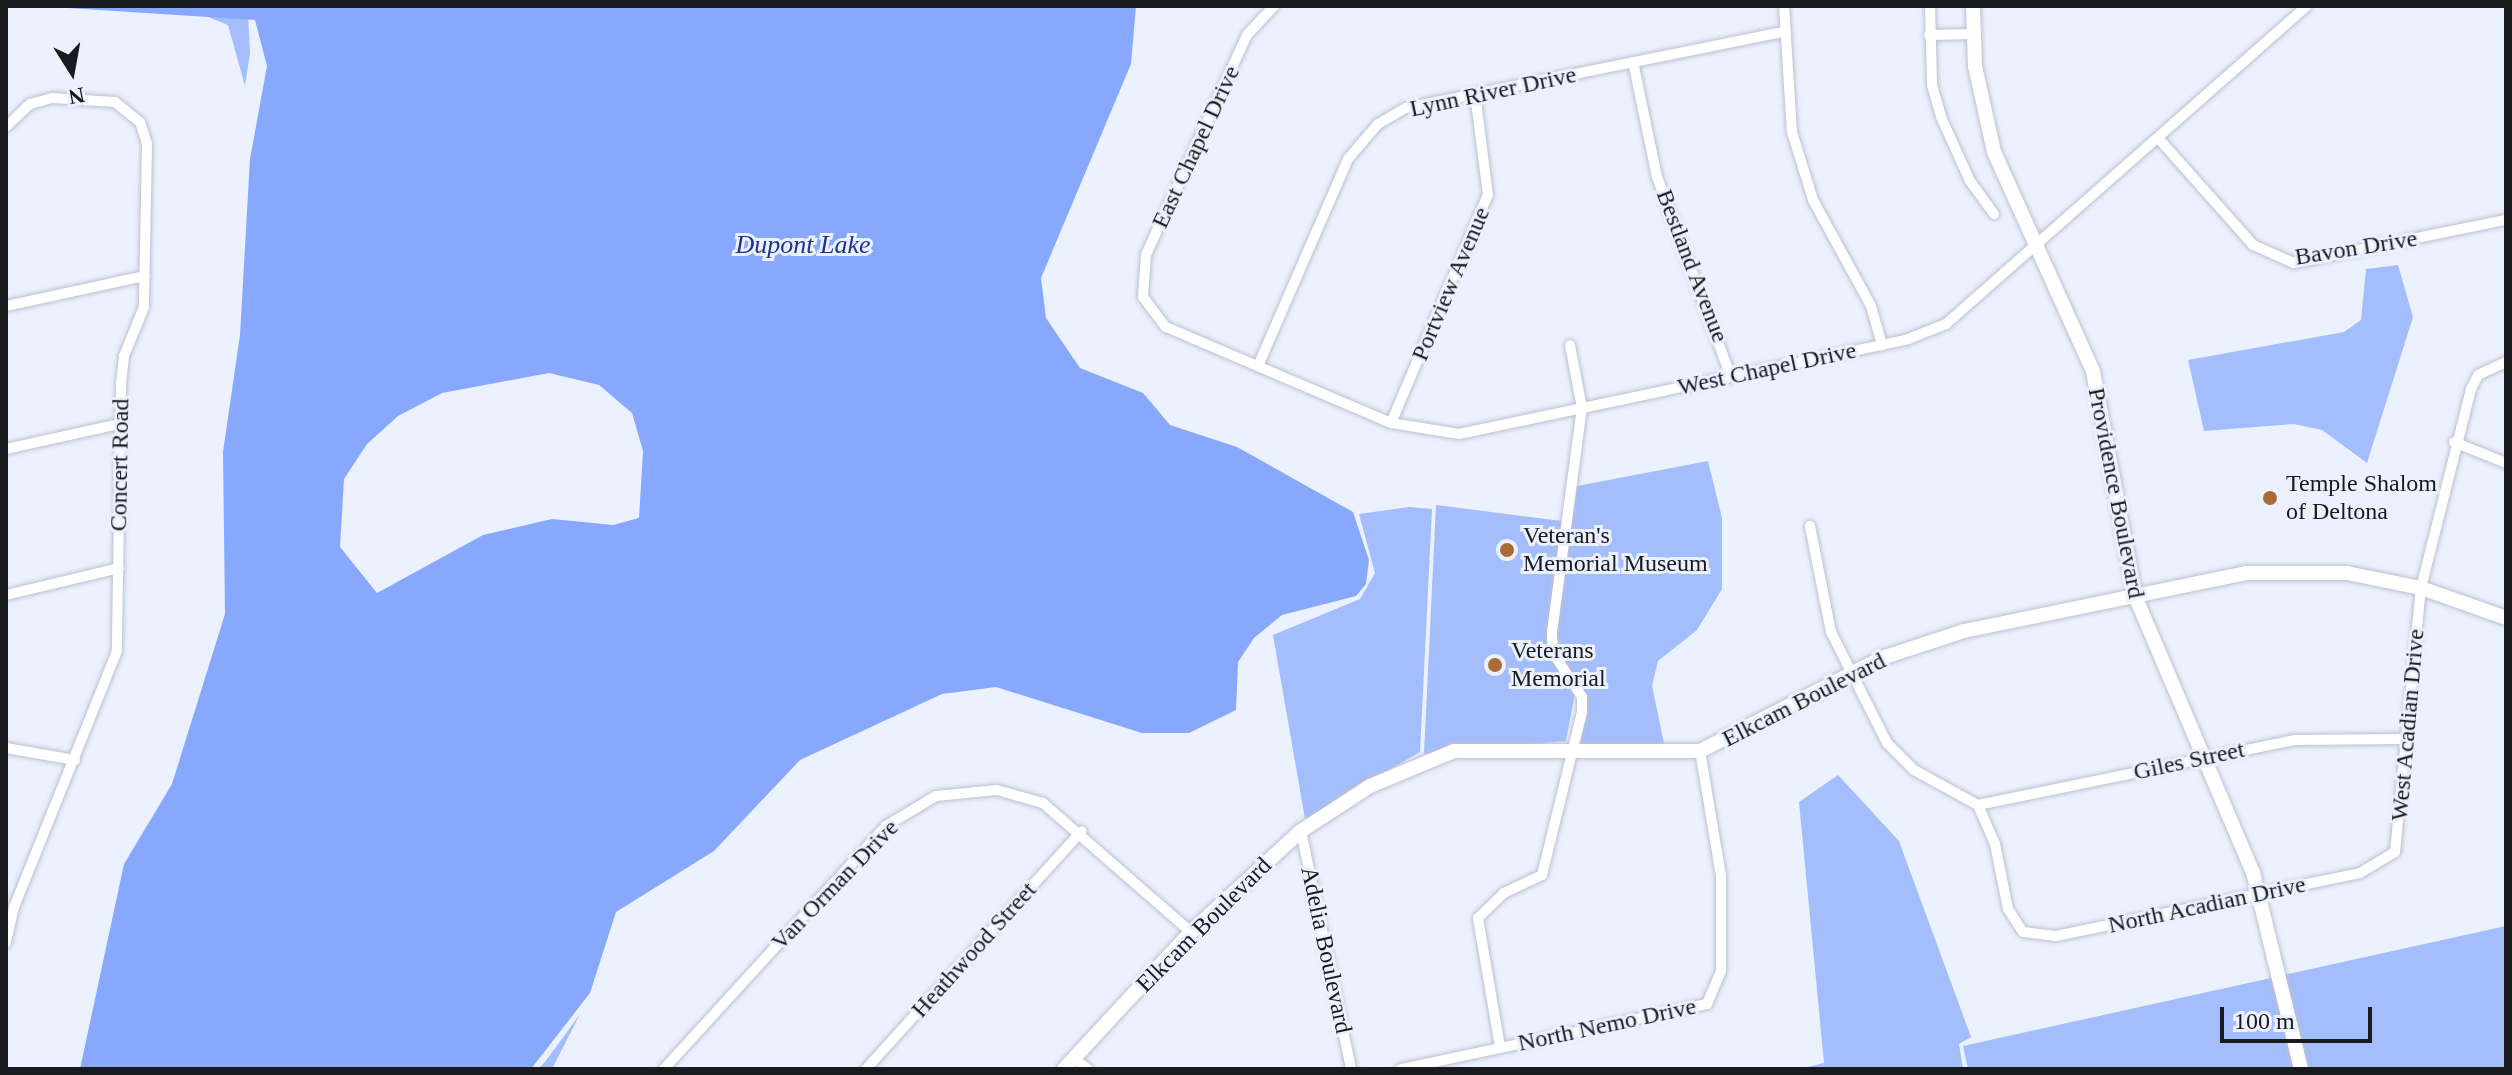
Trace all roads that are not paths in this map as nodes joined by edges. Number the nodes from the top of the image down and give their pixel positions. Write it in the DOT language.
graph roads {
  1 [pos="1274,6"];
  2 [pos="1784,6"];
  3 [pos="1930,6"];
  4 [pos="1973,6"];
  5 [pos="2307,6"];
  6 [pos="1783,32"];
  7 [pos="1974,34"];
  8 [pos="1929,35"];
  9 [pos="1633,62"];
  10 [pos="1475,94"];
  11 [pos="6,127"];
  12 [pos="2159,139"];
  13 [pos="1994,214"];
  14 [pos="2506,220"];
  15 [pos="2034,248"];
  16 [pos="145,276"];
  17 [pos="1143,297"];
  18 [pos="6,306"];
  19 [pos="1570,345"];
  20 [pos="1882,345"];
  21 [pos="2506,362"];
  22 [pos="1258,366"];
  23 [pos="1731,377"];
  24 [pos="1582,408"];
  25 [pos="1391,423"];
  26 [pos="119,424"];
  27 [pos="2454,442"];
  28 [pos="6,449"];
  29 [pos="2506,463"];
  30 [pos="1810,526"];
  31 [pos="119,568"];
  32 [pos="2421,588"];
  33 [pos="6,595"];
  34 [pos="2135,596"];
  35 [pos="2506,618"];
  36 [pos="1855,675"];
  37 [pos="2402,739"];
  38 [pos="6,748"];
  39 [pos="1567,751"];
  40 [pos="1700,751"];
  41 [pos="2199,759"];
  42 [pos="75,760"];
  43 [pos="1978,805"];
  44 [pos="1082,831"];
  45 [pos="1301,831"];
  46 [pos="2388,860"];
  47 [pos="2261,893"];
  48 [pos="10,906"];
  49 [pos="1191,932"];
  50 [pos="6,943"];
  51 [pos="1500,1047"];
  52 [pos="1069,1064"];
  53 [pos="664,1069"];
  54 [pos="866,1069"];
  55 [pos="1088,1069"];
  56 [pos="1351,1069"];
  57 [pos="1401,1069"];
  58 [pos="2301,1069"];
  1 -- 17 [label="street, East Chapel Drive"];
  2 -- 6 [label="street"];
  3 -- 8 [label="street"];
  4 -- 7 [label="street, Providence Boulevard"];
  5 -- 12 [label="street, West Chapel Drive"];
  6 -- 9 [label="street, Lynn River Drive"];
  6 -- 20 [label="street"];
  7 -- 8 [label="street"];
  7 -- 15 [label="street, Providence Boulevard"];
  8 -- 13 [label="street"];
  9 -- 10 [label="street, Lynn River Drive"];
  9 -- 23 [label="street, Bestland Avenue"];
  10 -- 22 [label="street, Lynn River Drive"];
  10 -- 25 [label="street, Portview Avenue"];
  11 -- 16 [label="street, Concert Road"];
  12 -- 14 [label="street, Bavon Drive"];
  12 -- 15 [label="street, West Chapel Drive"];
  15 -- 20 [label="street, West Chapel Drive"];
  15 -- 34 [label="street, Providence Boulevard"];
  16 -- 18 [label="street"];
  16 -- 26 [label="street, Concert Road"];
  17 -- 22 [label="street, West Chapel Drive"];
  19 -- 24 [label="street"];
  20 -- 23 [label="street, West Chapel Drive"];
  21 -- 27 [label="street, West Acadian Drive"];
  22 -- 25 [label="street, West Chapel Drive"];
  23 -- 24 [label="street, West Chapel Drive"];
  24 -- 25 [label="street, West Chapel Drive"];
  24 -- 39 [label="street"];
  26 -- 28 [label="street"];
  26 -- 31 [label="street, Concert Road"];
  27 -- 29 [label="street"];
  27 -- 32 [label="street, West Acadian Drive"];
  30 -- 36 [label="street"];
  31 -- 33 [label="street"];
  31 -- 42 [label="street, Concert Road"];
  32 -- 34 [label="street, Elkcam Boulevard"];
  32 -- 35 [label="street, Elkcam Boulevard"];
  32 -- 37 [label="street, West Acadian Drive"];
  34 -- 36 [label="street, Elkcam Boulevard"];
  34 -- 41 [label="street, Providence Boulevard"];
  36 -- 40 [label="street, Elkcam Boulevard"];
  36 -- 43 [label="street"];
  37 -- 41 [label="street, Giles Street"];
  37 -- 46 [label="street, West Acadian Drive"];
  38 -- 42 [label="street"];
  39 -- 40 [label="street, Elkcam Boulevard"];
  39 -- 45 [label="street, Elkcam Boulevard"];
  39 -- 51 [label="street"];
  40 -- 51 [label="street, North Nemo Drive"];
  41 -- 43 [label="street, Giles Street"];
  41 -- 47 [label="street, Providence Boulevard"];
  42 -- 48 [label="street, Concert Road"];
  43 -- 47 [label="street, North Acadian Drive"];
  44 -- 49 [label="street, Van Orman Drive"];
  44 -- 53 [label="street, Van Orman Drive"];
  44 -- 54 [label="street, Heathwood Street"];
  45 -- 49 [label="street, Elkcam Boulevard"];
  45 -- 56 [label="street, Adelia Boulevard"];
  46 -- 47 [label="street, North Acadian Drive"];
  47 -- 58 [label="street, Providence Boulevard"];
  48 -- 50 [label="street, Concert Road"];
  49 -- 52 [label="street, Elkcam Boulevard"];
  51 -- 57 [label="street, North Nemo Drive"];
  52 -- 55 [label="street"];
}
